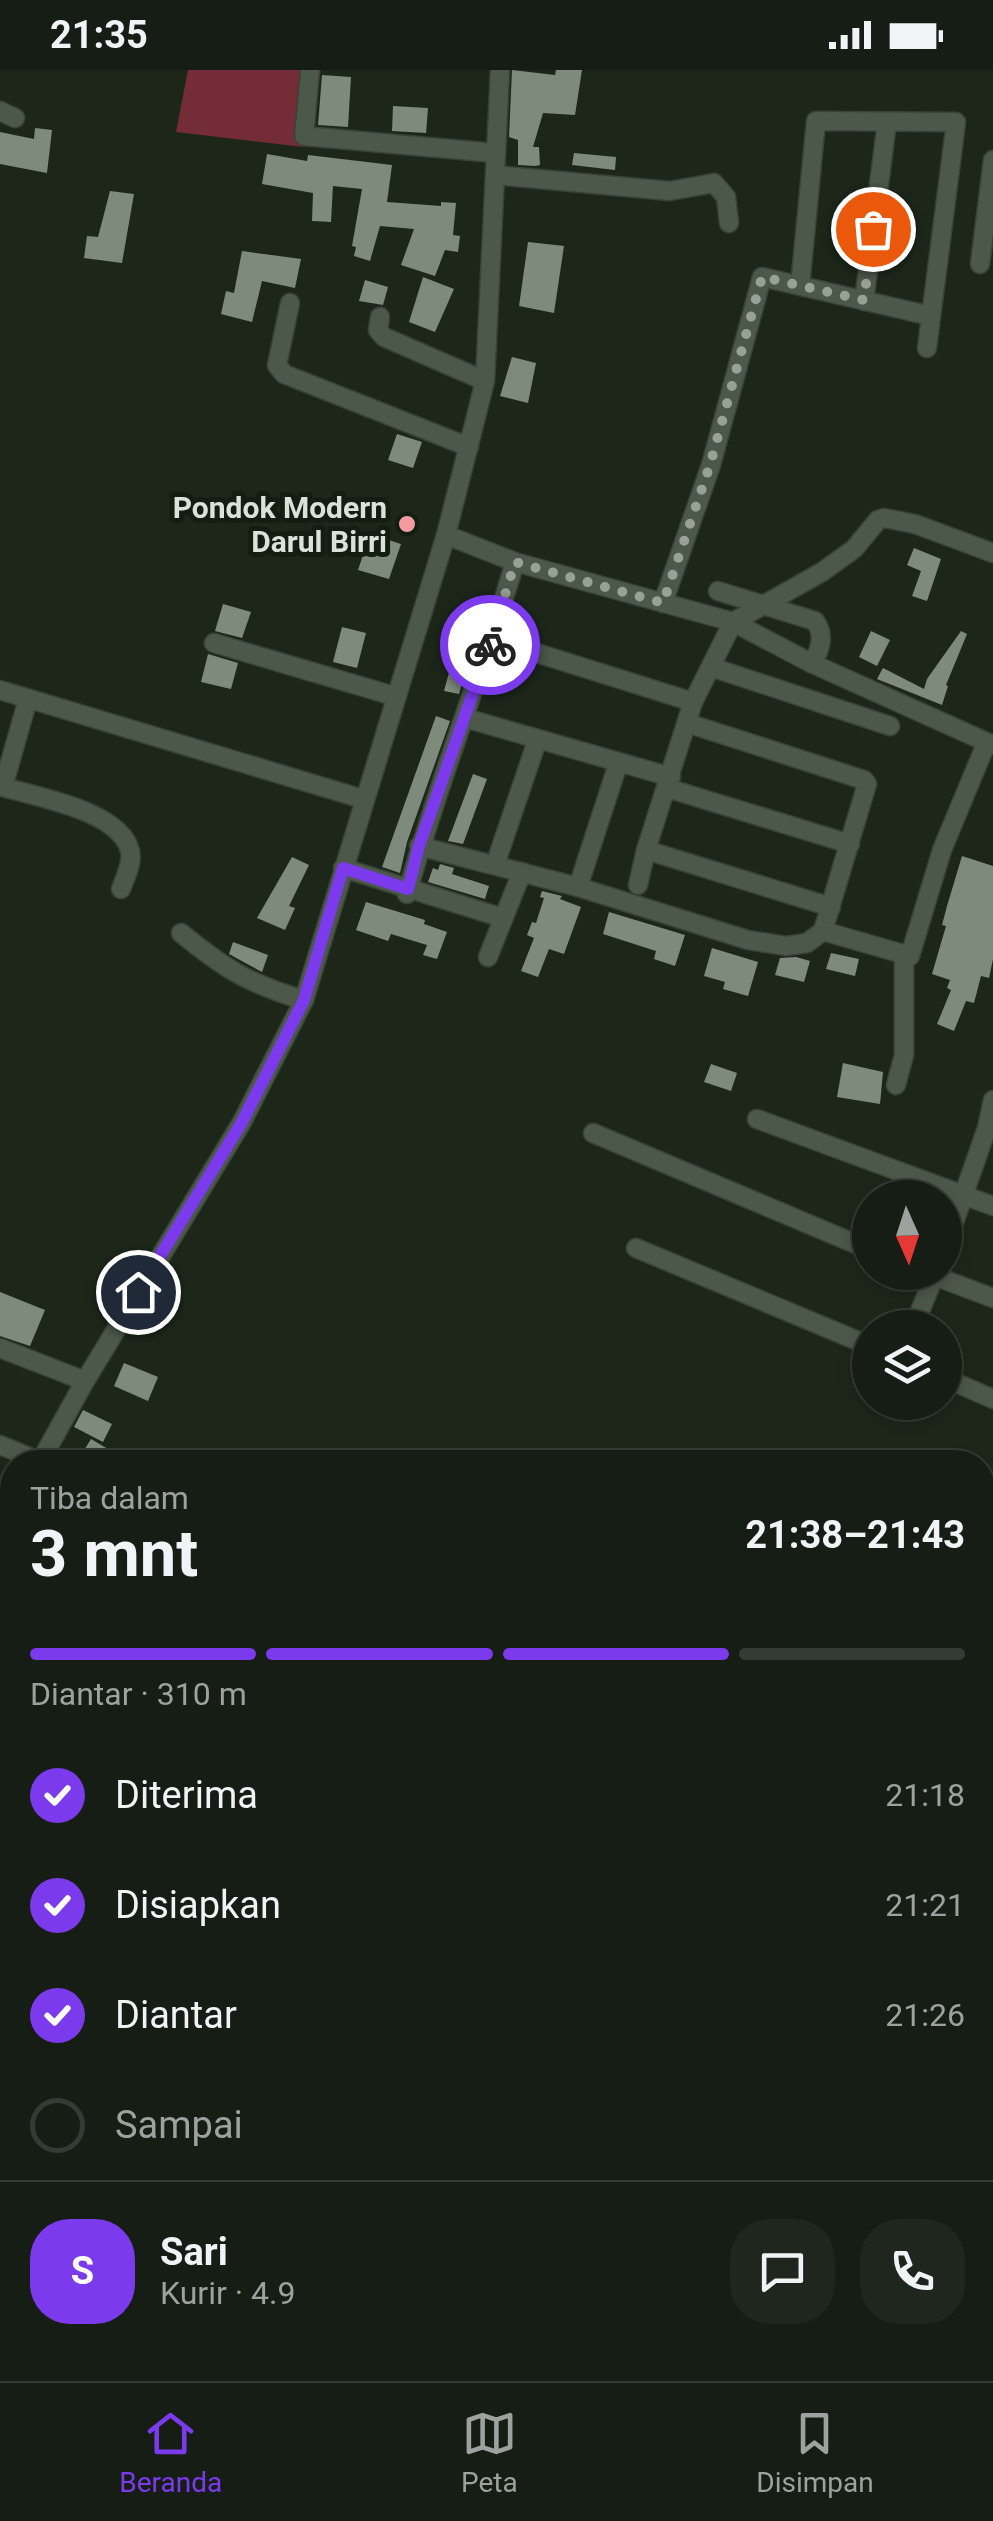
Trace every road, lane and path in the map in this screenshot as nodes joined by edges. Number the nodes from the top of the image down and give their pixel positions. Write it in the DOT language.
graph roads {
  1 [pos="310,70"];
  2 [pos="500,70"];
  3 [pos="887,122"];
  4 [pos="495,153"];
  5 [pos="993,160"];
  6 [pos="496,175"];
  7 [pos="729,223"];
  8 [pos="980,264"];
  9 [pos="800,286"];
  10 [pos="864,300"];
  11 [pos="290,304"];
  12 [pos="931,316"];
  13 [pos="380,317"];
  14 [pos="926,348"];
  15 [pos="485,381"];
  16 [pos="469,447"];
  17 [pos="446,534"];
  18 [pos="993,554"];
  19 [pos="515,562"];
  20 [pos="718,591"];
  21 [pos="663,603"];
  22 [pos="769,604"];
  23 [pos="733,622"];
  24 [pos="492,639"];
  25 [pos="214,643"];
  26 [pos="810,663"];
  27 [pos="712,667"];
  28 [pos="0,690"];
  29 [pos="394,696"];
  30 [pos="28,698"];
  31 [pos="693,702"];
  32 [pos="465,718"];
  33 [pos="687,722"];
  34 [pos="890,726"];
  35 [pos="537,741"];
  36 [pos="989,745"];
  37 [pos="618,764"];
  38 [pos="669,783"];
  39 [pos="1,786"];
  40 [pos="364,799"];
  41 [pos="850,844"];
  42 [pos="419,846"];
  43 [pos="646,850"];
  44 [pos="494,866"];
  45 [pos="343,868"];
  46 [pos="522,872"];
  47 [pos="638,886"];
  48 [pos="578,887"];
  49 [pos="122,889"];
  50 [pos="408,891"];
  51 [pos="831,908"];
  52 [pos="503,918"];
  53 [pos="823,932"];
  54 [pos="181,933"];
  55 [pos="904,956"];
  56 [pos="488,957"];
  57 [pos="304,1000"];
  58 [pos="896,1084"];
  59 [pos="993,1100"];
  60 [pos="756,1119"];
  61 [pos="990,1129"];
  62 [pos="593,1134"];
  63 [pos="965,1195"];
  64 [pos="962,1203"];
  65 [pos="993,1206"];
  66 [pos="852,1242"];
  67 [pos="636,1248"];
  68 [pos="962,1286"];
  69 [pos="993,1298"];
  70 [pos="852,1338"];
  71 [pos="0,1348"];
  72 [pos="85,1382"];
  73 [pos="962,1385"];
  74 [pos="993,1399"];
  75 [pos="47,1450"];
  1 -- 4 [label="street"];
  2 -- 4 [label="street"];
  3 -- 9 [label="street"];
  3 -- 10 [label="street"];
  3 -- 12 [label="street"];
  4 -- 6 [label="street"];
  5 -- 8 [label="street"];
  6 -- 7 [label="street"];
  6 -- 15 [label="street"];
  9 -- 10 [label="street"];
  9 -- 21 [label="street"];
  10 -- 12 [label="street"];
  11 -- 16 [label="street"];
  12 -- 14 [label="street"];
  13 -- 15 [label="street"];
  15 -- 16 [label="street"];
  16 -- 17 [label="street"];
  17 -- 19 [label="street"];
  17 -- 29 [label="street"];
  18 -- 22 [label="street"];
  19 -- 21 [label="street"];
  19 -- 24 [label="street"];
  20 -- 22 [label="street"];
  21 -- 23 [label="street"];
  22 -- 23 [label="street"];
  22 -- 26 [label="street"];
  23 -- 26 [label="street"];
  23 -- 27 [label="street"];
  24 -- 31 [label="street"];
  24 -- 32 [label="street"];
  25 -- 29 [label="street"];
  26 -- 36 [label="street"];
  27 -- 31 [label="street"];
  27 -- 34 [label="street"];
  28 -- 30 [label="street"];
  29 -- 40 [label="street"];
  30 -- 39 [label="street"];
  30 -- 40 [label="street"];
  31 -- 33 [label="street"];
  32 -- 35 [label="street"];
  32 -- 42 [label="street"];
  33 -- 38 [label="street"];
  33 -- 41 [label="street"];
  35 -- 37 [label="street"];
  35 -- 44 [label="street"];
  36 -- 55 [label="street"];
  37 -- 38 [label="street"];
  37 -- 48 [label="street"];
  38 -- 41 [label="street"];
  38 -- 43 [label="street"];
  39 -- 49 [label="street"];
  40 -- 45 [label="street"];
  41 -- 51 [label="street"];
  42 -- 44 [label="street"];
  42 -- 50 [label="street"];
  43 -- 47 [label="street"];
  43 -- 51 [label="street"];
  44 -- 46 [label="street"];
  45 -- 50 [label="street"];
  45 -- 57 [label="street"];
  46 -- 48 [label="street"];
  46 -- 52 [label="street"];
  48 -- 53 [label="street"];
  50 -- 52 [label="street"];
  51 -- 53 [label="street"];
  52 -- 56 [label="street"];
  53 -- 55 [label="street"];
  54 -- 57 [label="street"];
  55 -- 58 [label="street"];
  57 -- 72 [label="street"];
  59 -- 61 [label="street"];
  60 -- 63 [label="street"];
  61 -- 63 [label="street"];
  62 -- 66 [label="street"];
  63 -- 64 [label="street"];
  63 -- 65 [label="street"];
  67 -- 70 [label="street"];
  68 -- 69 [label="street"];
  71 -- 72 [label="street"];
  72 -- 75 [label="street"];
  73 -- 74 [label="street"];
}
